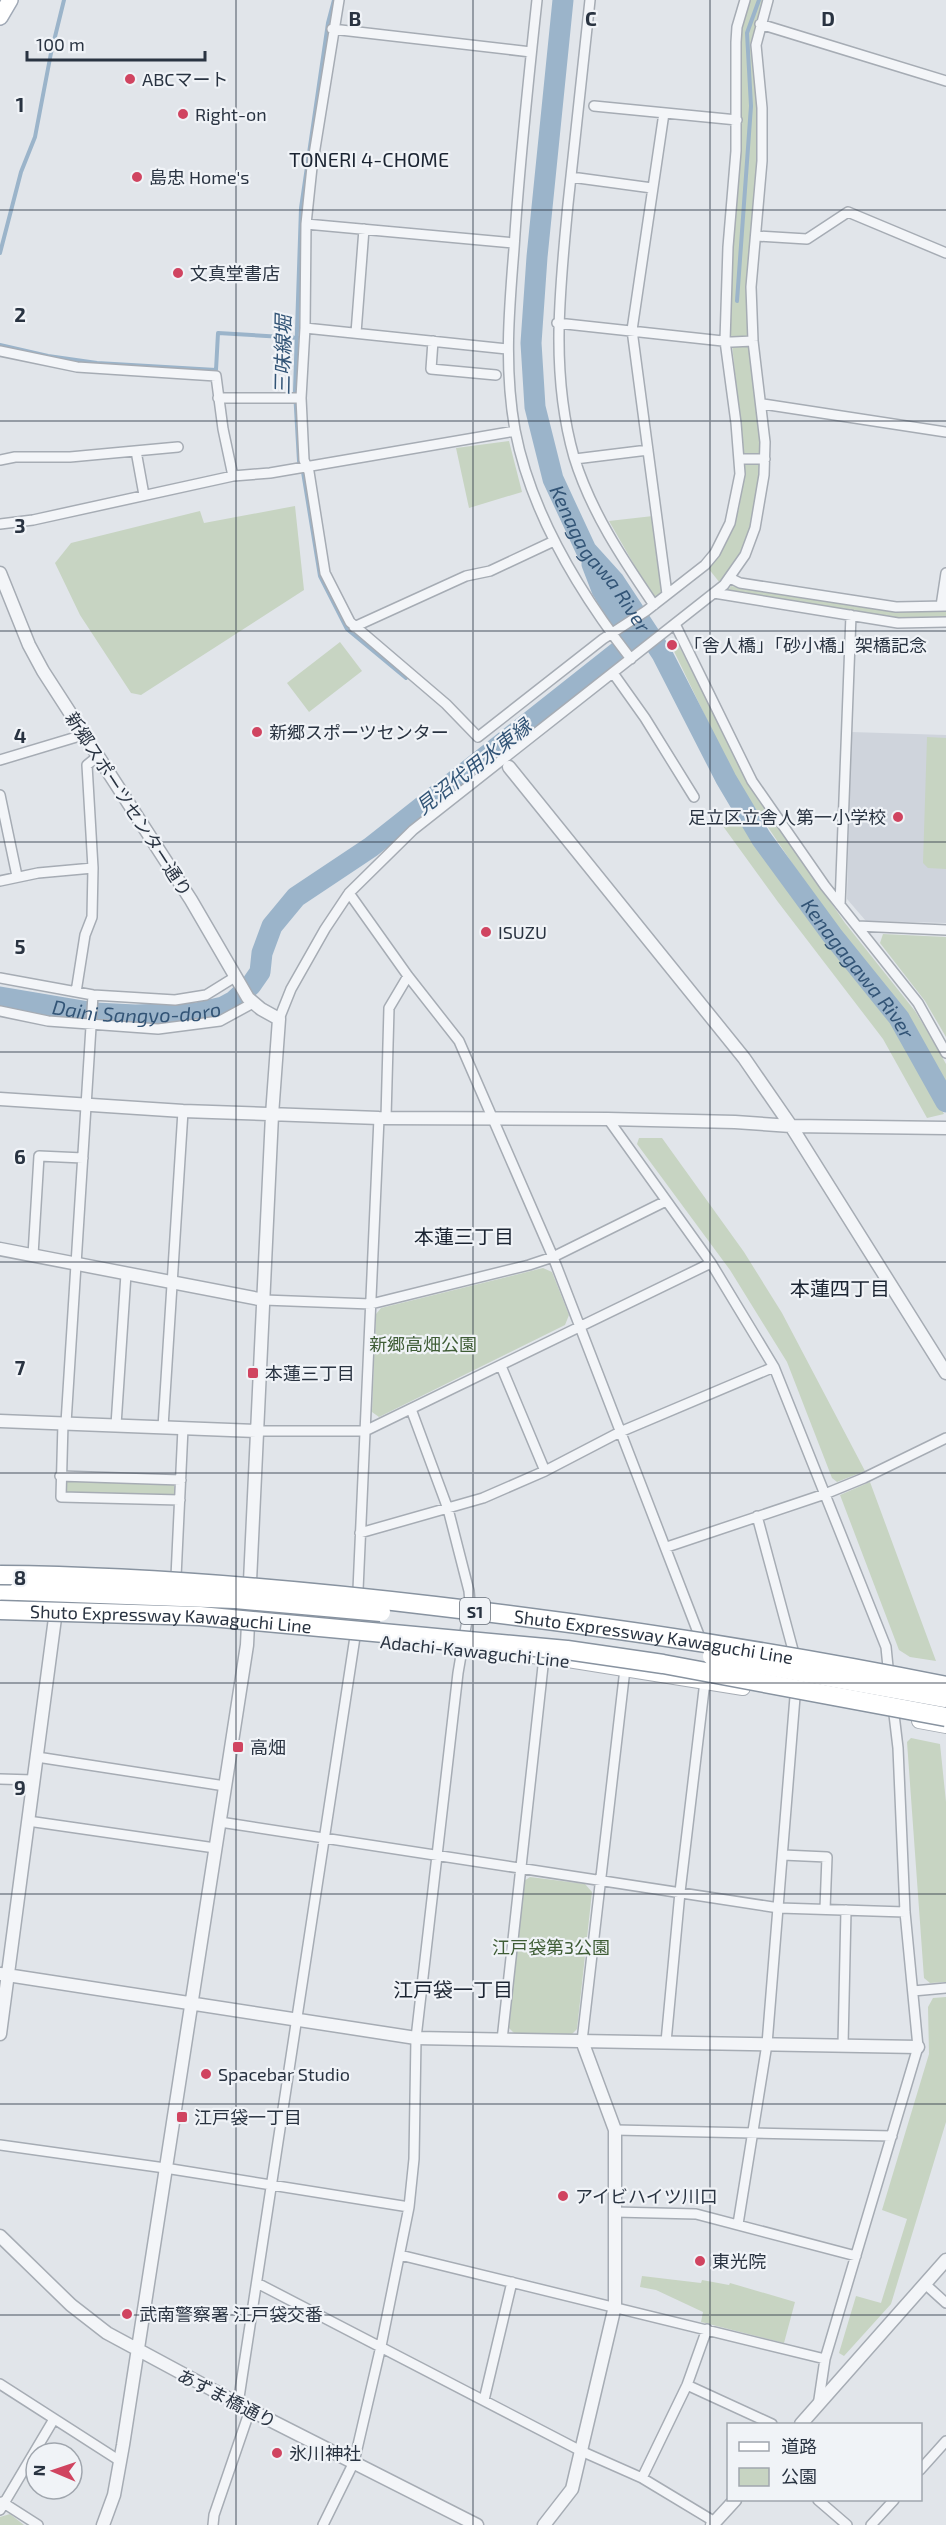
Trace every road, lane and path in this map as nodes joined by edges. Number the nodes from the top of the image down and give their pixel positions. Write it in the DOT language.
graph roads {
  1 [pos="10,0"];
  2 [pos="339,0"];
  3 [pos="537,0"];
  4 [pos="590,0"];
  5 [pos="745,0"];
  6 [pos="768,0"];
  7 [pos="0,17"];
  8 [pos="760,24"];
  9 [pos="332,29"];
  10 [pos="531,52"];
  11 [pos="946,81"];
  12 [pos="594,106"];
  13 [pos="664,113"];
  14 [pos="737,120"];
  15 [pos="571,177"];
  16 [pos="652,188"];
  17 [pos="306,224"];
  18 [pos="364,229"];
  19 [pos="756,236"];
  20 [pos="514,243"];
  21 [pos="946,253"];
  22 [pos="557,323"];
  23 [pos="305,328"];
  24 [pos="632,330"];
  25 [pos="356,333"];
  26 [pos="433,341"];
  27 [pos="725,341"];
  28 [pos="753,341"];
  29 [pos="507,349"];
  30 [pos="0,351"];
  31 [pos="496,375"];
  32 [pos="301,398"];
  33 [pos="218,399"];
  34 [pos="762,404"];
  35 [pos="515,431"];
  36 [pos="946,432"];
  37 [pos="178,447"];
  38 [pos="648,450"];
  39 [pos="136,451"];
  40 [pos="575,459"];
  41 [pos="739,459"];
  42 [pos="765,459"];
  43 [pos="0,460"];
  44 [pos="302,467"];
  45 [pos="233,476"];
  46 [pos="144,495"];
  47 [pos="0,524"];
  48 [pos="554,541"];
  49 [pos="0,573"];
  50 [pos="946,573"];
  51 [pos="730,578"];
  52 [pos="714,593"];
  53 [pos="667,594"];
  54 [pos="654,605"];
  55 [pos="944,606"];
  56 [pos="850,615"];
  57 [pos="946,622"];
  58 [pos="675,624"];
  59 [pos="354,627"];
  60 [pos="616,635"];
  61 [pos="629,657"];
  62 [pos="614,673"];
  63 [pos="83,735"];
  64 [pos="97,757"];
  65 [pos="0,760"];
  66 [pos="506,763"];
  67 [pos="0,795"];
  68 [pos="694,797"];
  69 [pos="93,868"];
  70 [pos="17,876"];
  71 [pos="0,881"];
  72 [pos="349,893"];
  73 [pos="840,905"];
  74 [pos="857,926"];
  75 [pos="946,930"];
  76 [pos="408,976"];
  77 [pos="0,978"];
  78 [pos="237,980"];
  79 [pos="76,992"];
  80 [pos="93,1000"];
  81 [pos="251,1000"];
  82 [pos="0,1011"];
  83 [pos="279,1019"];
  84 [pos="91,1023"];
  85 [pos="946,1053"];
  86 [pos="0,1099"];
  87 [pos="87,1104"];
  88 [pos="183,1111"];
  89 [pos="272,1114"];
  90 [pos="382,1118"];
  91 [pos="494,1119"];
  92 [pos="608,1119"];
  93 [pos="791,1126"];
  94 [pos="944,1128"];
  95 [pos="83,1158"];
  96 [pos="666,1201"];
  97 [pos="0,1249"];
  98 [pos="33,1255"];
  99 [pos="554,1257"];
  100 [pos="76,1263"];
  101 [pos="711,1263"];
  102 [pos="126,1274"];
  103 [pos="171,1283"];
  104 [pos="264,1300"];
  105 [pos="371,1304"];
  106 [pos="579,1328"];
  107 [pos="501,1366"];
  108 [pos="774,1367"];
  109 [pos="946,1373"];
  110 [pos="411,1409"];
  111 [pos="0,1421"];
  112 [pos="65,1423"];
  113 [pos="116,1425"];
  114 [pos="163,1427"];
  115 [pos="183,1428"];
  116 [pos="258,1431"];
  117 [pos="365,1431"];
  118 [pos="620,1432"];
  119 [pos="946,1438"];
  120 [pos="545,1471"];
  121 [pos="60,1476"];
  122 [pos="181,1480"];
  123 [pos="825,1494"];
  124 [pos="180,1500"];
  125 [pos="448,1509"];
  126 [pos="757,1516"];
  127 [pos="360,1533"];
  128 [pos="667,1547"];
  129 [pos="0,1573"];
  130 [pos="176,1577"];
  131 [pos="251,1582"];
  132 [pos="358,1590"];
  133 [pos="9,1595"];
  134 [pos="470,1603"];
  135 [pos="0,1610"];
  136 [pos="0,1617"];
  137 [pos="55,1618"];
  138 [pos="248,1627"];
  139 [pos="699,1635"];
  140 [pos="355,1637"];
  141 [pos="462,1648"];
  142 [pos="567,1650"];
  143 [pos="793,1650"];
  144 [pos="544,1657"];
  145 [pos="888,1668"];
  146 [pos="625,1669"];
  147 [pos="946,1679"];
  148 [pos="705,1681"];
  149 [pos="946,1686"];
  150 [pos="795,1697"];
  151 [pos="946,1698"];
  152 [pos="894,1716"];
  153 [pos="946,1717"];
  154 [pos="946,1726"];
  155 [pos="37,1757"];
  156 [pos="0,1779"];
  157 [pos="33,1780"];
  158 [pos="225,1786"];
  159 [pos="28,1821"];
  160 [pos="220,1822"];
  161 [pos="323,1837"];
  162 [pos="215,1848"];
  163 [pos="783,1855"];
  164 [pos="436,1856"];
  165 [pos="520,1867"];
  166 [pos="599,1879"];
  167 [pos="680,1892"];
  168 [pos="779,1908"];
  169 [pos="825,1909"];
  170 [pos="846,1910"];
  171 [pos="905,1912"];
  172 [pos="4,1975"];
  173 [pos="946,1988"];
  174 [pos="913,1991"];
  175 [pos="191,2003"];
  176 [pos="296,2019"];
  177 [pos="0,2034"];
  178 [pos="416,2038"];
  179 [pos="502,2040"];
  180 [pos="582,2041"];
  181 [pos="666,2042"];
  182 [pos="767,2044"];
  183 [pos="843,2045"];
  184 [pos="918,2047"];
  185 [pos="615,2130"];
  186 [pos="753,2133"];
  187 [pos="892,2136"];
  188 [pos="0,2145"];
  189 [pos="165,2168"];
  190 [pos="273,2184"];
  191 [pos="409,2207"];
  192 [pos="615,2212"];
  193 [pos="738,2224"];
  194 [pos="0,2236"];
  195 [pos="400,2255"];
  196 [pos="856,2256"];
  197 [pos="946,2260"];
  198 [pos="512,2282"];
  199 [pos="257,2283"];
  200 [pos="925,2284"];
  201 [pos="946,2303"];
  202 [pos="615,2306"];
  203 [pos="707,2329"];
  204 [pos="381,2346"];
  205 [pos="138,2351"];
  206 [pos="825,2359"];
  207 [pos="0,2384"];
  208 [pos="687,2385"];
  209 [pos="484,2400"];
  210 [pos="237,2404"];
  211 [pos="817,2406"];
  212 [pos="249,2410"];
  213 [pos="54,2419"];
  214 [pos="770,2423"];
  215 [pos="802,2423"];
  216 [pos="946,2441"];
  217 [pos="581,2451"];
  218 [pos="120,2461"];
  219 [pos="354,2462"];
  220 [pos="922,2469"];
  221 [pos="642,2478"];
  222 [pos="733,2501"];
  223 [pos="820,2501"];
  224 [pos="892,2501"];
  225 [pos="2,2505"];
  226 [pos="714,2523"];
  227 [pos="38,2525"];
  228 [pos="103,2525"];
  229 [pos="213,2525"];
  230 [pos="323,2525"];
  231 [pos="477,2525"];
  232 [pos="544,2525"];
  233 [pos="847,2525"];
  234 [pos="871,2525"];
  1 -- 7 [label="main road"];
  2 -- 9 [label="street"];
  3 -- 10 [label="street"];
  4 -- 15 [label="street"];
  5 -- 14 [label="street"];
  6 -- 8 [label="street"];
  8 -- 11 [label="street"];
  8 -- 19 [label="street"];
  9 -- 10 [label="street"];
  9 -- 17 [label="street"];
  10 -- 20 [label="street"];
  12 -- 13 [label="street"];
  13 -- 14 [label="street"];
  13 -- 16 [label="street"];
  14 -- 27 [label="street"];
  15 -- 16 [label="street"];
  15 -- 22 [label="street"];
  16 -- 24 [label="street"];
  17 -- 18 [label="street"];
  17 -- 23 [label="street"];
  18 -- 20 [label="street"];
  18 -- 25 [label="street"];
  19 -- 21 [label="street"];
  19 -- 28 [label="street"];
  20 -- 29 [label="street"];
  22 -- 24 [label="street"];
  22 -- 40 [label="street"];
  23 -- 25 [label="street"];
  23 -- 32 [label="street"];
  24 -- 27 [label="street"];
  24 -- 38 [label="street"];
  25 -- 26 [label="street"];
  26 -- 29 [label="street"];
  26 -- 31 [label="street"];
  27 -- 28 [label="street"];
  27 -- 41 [label="street"];
  28 -- 34 [label="street"];
  29 -- 35 [label="street"];
  30 -- 33 [label="street"];
  32 -- 33 [label="street"];
  32 -- 44 [label="street"];
  33 -- 45 [label="street"];
  34 -- 36 [label="street"];
  34 -- 42 [label="street"];
  35 -- 44 [label="street"];
  35 -- 48 [label="street"];
  37 -- 39 [label="street"];
  38 -- 40 [label="street"];
  38 -- 53 [label="street"];
  39 -- 43 [label="street"];
  39 -- 46 [label="street"];
  40 -- 54 [label="street"];
  41 -- 42 [label="street"];
  41 -- 53 [label="street"];
  42 -- 51 [label="street"];
  44 -- 45 [label="street"];
  44 -- 59 [label="street"];
  45 -- 46 [label="street"];
  46 -- 47 [label="street"];
  48 -- 59 [label="street"];
  48 -- 60 [label="street"];
  49 -- 63 [label="street, 新郷スポーツセンター通り"];
  50 -- 55 [label="street"];
  51 -- 52 [label="street"];
  51 -- 55 [label="street"];
  52 -- 56 [label="street"];
  52 -- 58 [label="street"];
  53 -- 54 [label="street"];
  54 -- 60 [label="street"];
  56 -- 57 [label="street"];
  56 -- 73 [label="street"];
  58 -- 61 [label="street"];
  58 -- 73 [label="street"];
  59 -- 60 [label="street"];
  60 -- 61 [label="street"];
  61 -- 62 [label="street"];
  62 -- 66 [label="street"];
  62 -- 68 [label="street"];
  63 -- 64 [label="street, 新郷スポーツセンター通り"];
  63 -- 65 [label="street"];
  64 -- 69 [label="street"];
  64 -- 78 [label="street, 新郷スポーツセンター通り"];
  66 -- 72 [label="street"];
  66 -- 93 [label="street"];
  67 -- 70 [label="street"];
  69 -- 70 [label="street"];
  69 -- 79 [label="street"];
  70 -- 71 [label="street"];
  72 -- 76 [label="street"];
  72 -- 83 [label="street"];
  73 -- 74 [label="street"];
  74 -- 75 [label="street"];
  74 -- 85 [label="street"];
  76 -- 90 [label="street"];
  76 -- 91 [label="street"];
  77 -- 79 [label="street"];
  78 -- 80 [label="street"];
  78 -- 81 [label="street, 新郷スポーツセンター通り"];
  79 -- 80 [label="street"];
  80 -- 84 [label="street"];
  81 -- 83 [label="street, 新郷スポーツセンター通り"];
  81 -- 84 [label="street"];
  82 -- 84 [label="street"];
  83 -- 89 [label="street"];
  84 -- 87 [label="street"];
  86 -- 87 [label="street"];
  87 -- 88 [label="street"];
  87 -- 95 [label="street"];
  88 -- 89 [label="street"];
  88 -- 103 [label="street"];
  89 -- 90 [label="street"];
  89 -- 104 [label="street"];
  90 -- 91 [label="street"];
  90 -- 105 [label="street"];
  91 -- 92 [label="street"];
  91 -- 99 [label="street"];
  92 -- 93 [label="street"];
  92 -- 96 [label="street"];
  93 -- 94 [label="street"];
  93 -- 109 [label="street"];
  95 -- 98 [label="street"];
  95 -- 100 [label="street"];
  96 -- 99 [label="street"];
  96 -- 101 [label="street"];
  97 -- 98 [label="street"];
  98 -- 100 [label="street"];
  99 -- 105 [label="street"];
  99 -- 106 [label="street"];
  100 -- 102 [label="street"];
  100 -- 112 [label="street"];
  101 -- 106 [label="street"];
  101 -- 108 [label="street"];
  102 -- 103 [label="street"];
  102 -- 113 [label="street"];
  103 -- 104 [label="street"];
  103 -- 114 [label="street"];
  104 -- 105 [label="street"];
  104 -- 116 [label="street"];
  105 -- 117 [label="street"];
  106 -- 107 [label="street"];
  106 -- 118 [label="street"];
  107 -- 110 [label="street"];
  107 -- 120 [label="street"];
  108 -- 118 [label="street"];
  108 -- 123 [label="street"];
  110 -- 117 [label="street"];
  110 -- 125 [label="street"];
  111 -- 112 [label="street"];
  112 -- 113 [label="street"];
  112 -- 121 [label="street"];
  113 -- 114 [label="street"];
  114 -- 115 [label="street"];
  115 -- 116 [label="street"];
  115 -- 122 [label="street"];
  116 -- 117 [label="street"];
  116 -- 131 [label="street"];
  117 -- 127 [label="street"];
  118 -- 120 [label="street"];
  118 -- 128 [label="street"];
  119 -- 123 [label="street"];
  120 -- 125 [label="street"];
  121 -- 122 [label="street"];
  121 -- 124 [label="street"];
  122 -- 124 [label="street"];
  123 -- 126 [label="street"];
  123 -- 145 [label="street"];
  124 -- 130 [label="street"];
  125 -- 127 [label="street"];
  125 -- 134 [label="street"];
  126 -- 128 [label="street"];
  126 -- 143 [label="street"];
  127 -- 132 [label="street"];
  128 -- 139 [label="street"];
  129 -- 130 [label="main road"];
  129 -- 149 [label="highway, Shuto Expressway Kawaguchi Line / S1, bridge"];
  130 -- 131 [label="main road"];
  131 -- 132 [label="main road"];
  131 -- 138 [label="street"];
  132 -- 134 [label="main road"];
  133 -- 142 [label="highway, bridge"];
  133 -- 151 [label="highway, bridge"];
  134 -- 139 [label="main road"];
  134 -- 141 [label="street"];
  135 -- 142 [label="highway, Shuto Expressway Kawaguchi Line / S1, bridge"];
  136 -- 137 [label="main road, Adachi-Kawaguchi Line"];
  137 -- 138 [label="main road, Adachi-Kawaguchi Line"];
  137 -- 155 [label="street"];
  138 -- 140 [label="main road, Adachi-Kawaguchi Line"];
  138 -- 158 [label="street"];
  139 -- 143 [label="main road"];
  140 -- 141 [label="main road, Adachi-Kawaguchi Line"];
  140 -- 161 [label="street"];
  141 -- 144 [label="main road, Adachi-Kawaguchi Line"];
  141 -- 164 [label="street"];
  142 -- 153 [label="highway, Shuto Expressway Kawaguchi Line / S1, bridge"];
  143 -- 145 [label="main road"];
  144 -- 146 [label="main road, Adachi-Kawaguchi Line"];
  144 -- 165 [label="street"];
  145 -- 147 [label="main road"];
  145 -- 152 [label="street"];
  146 -- 148 [label="main road, Adachi-Kawaguchi Line"];
  146 -- 166 [label="street"];
  148 -- 150 [label="main road, Adachi-Kawaguchi Line"];
  148 -- 167 [label="street"];
  150 -- 152 [label="main road, Adachi-Kawaguchi Line"];
  150 -- 163 [label="street"];
  152 -- 154 [label="main road, Adachi-Kawaguchi Line"];
  152 -- 171 [label="street"];
  155 -- 157 [label="street"];
  155 -- 158 [label="street"];
  156 -- 157 [label="street"];
  157 -- 159 [label="street"];
  158 -- 160 [label="street"];
  159 -- 162 [label="street"];
  159 -- 172 [label="street"];
  160 -- 161 [label="street"];
  160 -- 162 [label="street"];
  161 -- 164 [label="street"];
  161 -- 176 [label="street"];
  162 -- 175 [label="street"];
  163 -- 168 [label="street"];
  163 -- 169 [label="street"];
  164 -- 165 [label="street"];
  164 -- 178 [label="street"];
  165 -- 166 [label="street"];
  165 -- 179 [label="street"];
  166 -- 167 [label="street"];
  166 -- 180 [label="street"];
  167 -- 168 [label="street"];
  167 -- 181 [label="street"];
  168 -- 169 [label="street"];
  168 -- 182 [label="street"];
  169 -- 170 [label="street"];
  170 -- 171 [label="street"];
  170 -- 183 [label="street"];
  171 -- 174 [label="street"];
  172 -- 175 [label="street"];
  172 -- 177 [label="street"];
  173 -- 174 [label="street"];
  174 -- 184 [label="street"];
  175 -- 176 [label="street"];
  175 -- 189 [label="street"];
  176 -- 178 [label="street"];
  176 -- 190 [label="street"];
  178 -- 179 [label="street"];
  178 -- 191 [label="street"];
  179 -- 180 [label="street"];
  180 -- 181 [label="street"];
  180 -- 185 [label="street"];
  181 -- 182 [label="street"];
  182 -- 183 [label="street"];
  182 -- 186 [label="street"];
  183 -- 184 [label="street"];
  184 -- 187 [label="street"];
  185 -- 186 [label="street"];
  185 -- 192 [label="street"];
  186 -- 187 [label="street"];
  186 -- 193 [label="street"];
  187 -- 196 [label="street"];
  188 -- 189 [label="street"];
  189 -- 190 [label="street"];
  189 -- 205 [label="street"];
  190 -- 191 [label="street"];
  190 -- 199 [label="street"];
  191 -- 195 [label="street"];
  192 -- 193 [label="street"];
  192 -- 202 [label="street"];
  193 -- 196 [label="street"];
  194 -- 205 [label="street, あずま橋通り"];
  195 -- 198 [label="street"];
  195 -- 204 [label="street"];
  196 -- 206 [label="street"];
  197 -- 200 [label="street"];
  198 -- 202 [label="street"];
  198 -- 209 [label="street"];
  199 -- 204 [label="street"];
  199 -- 210 [label="street"];
  200 -- 201 [label="street"];
  200 -- 211 [label="street"];
  202 -- 203 [label="street"];
  202 -- 217 [label="street"];
  203 -- 206 [label="street"];
  203 -- 208 [label="street"];
  204 -- 209 [label="street"];
  204 -- 219 [label="street"];
  205 -- 210 [label="street, あずま橋通り"];
  205 -- 218 [label="street"];
  206 -- 211 [label="street"];
  207 -- 213 [label="street"];
  208 -- 214 [label="street"];
  208 -- 221 [label="street"];
  209 -- 217 [label="street"];
  210 -- 212 [label="street, あずま橋通り"];
  211 -- 215 [label="street"];
  212 -- 219 [label="street, あずま橋通り"];
  212 -- 229 [label="street"];
  213 -- 218 [label="street"];
  213 -- 225 [label="street"];
  216 -- 220 [label="street"];
  217 -- 221 [label="street"];
  217 -- 232 [label="street"];
  218 -- 228 [label="street"];
  219 -- 230 [label="street"];
  219 -- 231 [label="street, あずま橋通り"];
  221 -- 226 [label="street"];
  222 -- 226 [label="street"];
  223 -- 233 [label="street"];
  224 -- 234 [label="street"];
  225 -- 227 [label="street"];
}
